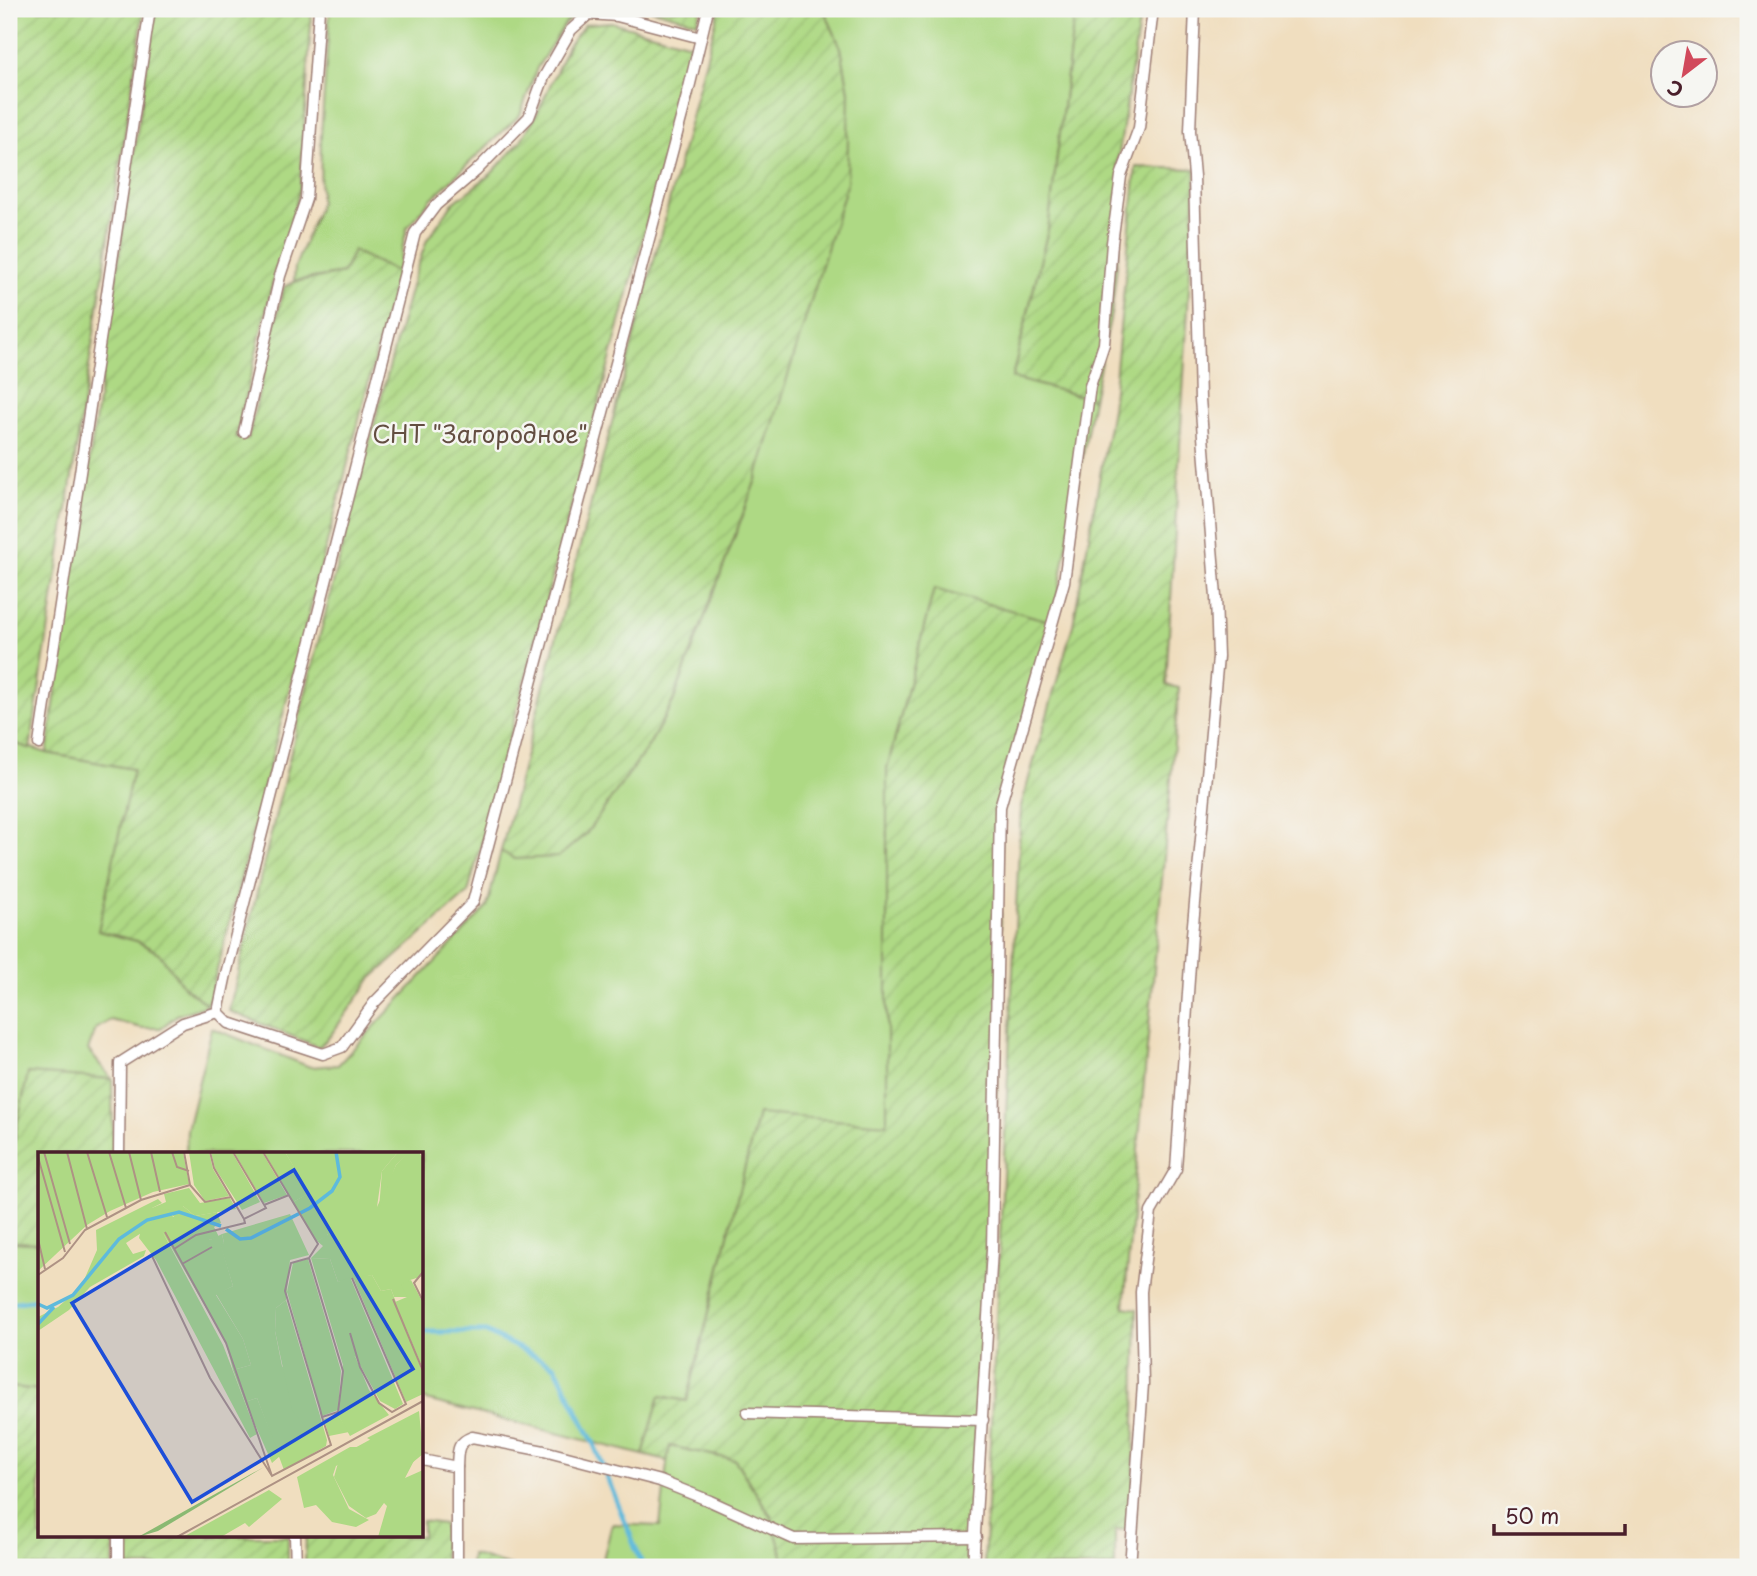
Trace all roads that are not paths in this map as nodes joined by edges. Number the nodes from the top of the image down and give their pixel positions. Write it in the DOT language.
graph roads {
  1 [pos="150,9"];
  2 [pos="319,9"];
  3 [pos="708,9"];
  4 [pos="1153,9"];
  5 [pos="1195,9"];
  6 [pos="701,38"];
  7 [pos="244,432"];
  8 [pos="39,744"];
  9 [pos="218,1012"];
  10 [pos="119,1152"];
  11 [pos="747,1413"];
  12 [pos="983,1420"];
  13 [pos="424,1460"];
  14 [pos="457,1467"];
  15 [pos="976,1537"];
  16 [pos="118,1538"];
  17 [pos="295,1538"];
  18 [pos="118,1567"];
  19 [pos="296,1567"];
  20 [pos="457,1567"];
  21 [pos="973,1567"];
  22 [pos="1130,1567"];
  1 -- 8 [label="lane"];
  2 -- 7 [label="lane"];
  3 -- 6 [label="lane"];
  4 -- 12 [label="lane"];
  5 -- 22 [label="lane"];
  6 -- 9 [label="lane"];
  6 -- 9 [label="lane"];
  9 -- 10 [label="lane"];
  11 -- 12 [label="lane"];
  12 -- 15 [label="lane"];
  13 -- 14 [label="lane"];
  14 -- 15 [label="lane"];
  14 -- 20 [label="lane"];
  15 -- 21 [label="lane"];
  16 -- 18 [label="lane"];
  17 -- 19 [label="lane"];
}
